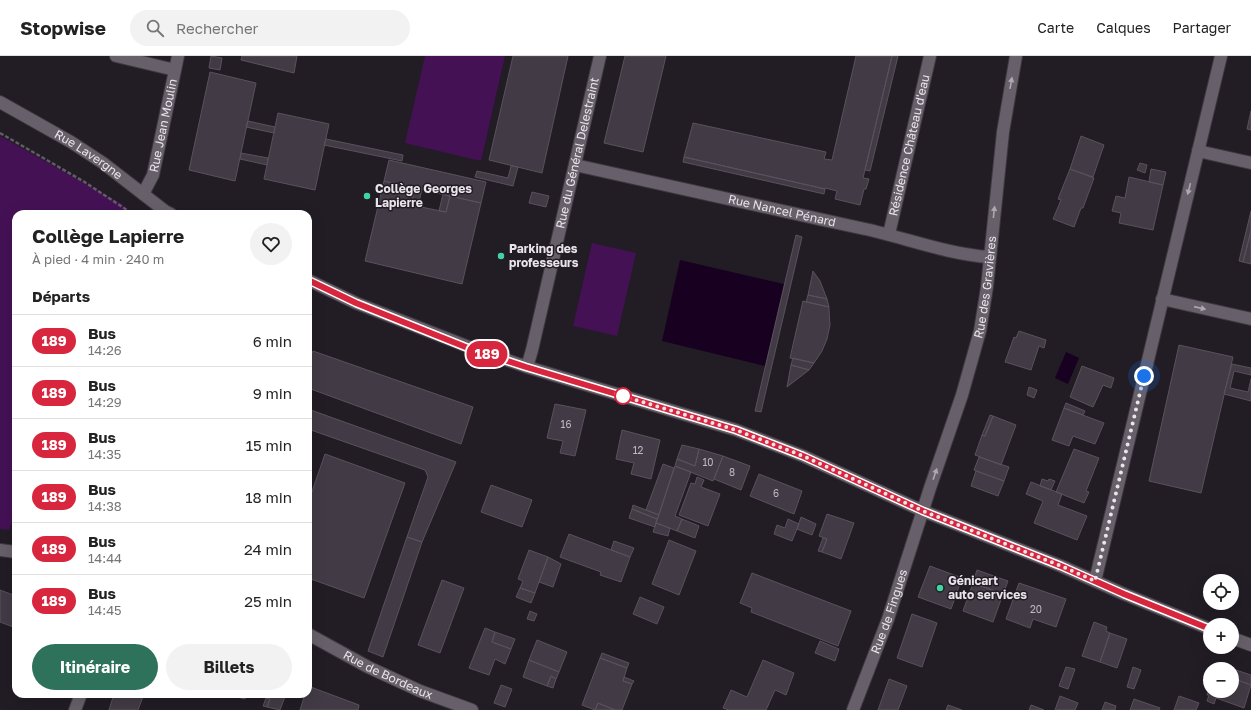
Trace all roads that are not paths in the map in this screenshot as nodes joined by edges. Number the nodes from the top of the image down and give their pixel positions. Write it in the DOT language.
graph roads {
  1 [pos="116,56"];
  2 [pos="178,56"];
  3 [pos="600,56"];
  4 [pos="930,56"];
  5 [pos="1016,56"];
  6 [pos="1221,56"];
  7 [pos="175,70"];
  8 [pos="0,102"];
  9 [pos="1198,151"];
  10 [pos="1251,163"];
  11 [pos="574,165"];
  12 [pos="143,194"];
  13 [pos="164,210"];
  14 [pos="890,234"];
  15 [pos="989,257"];
  16 [pos="312,282"];
  17 [pos="1162,299"];
  18 [pos="1251,319"];
  19 [pos="526,367"];
  20 [pos="923,511"];
  21 [pos="0,550"];
  22 [pos="12,552"];
  23 [pos="1095,581"];
  24 [pos="1203,626"];
  25 [pos="312,636"];
  26 [pos="1239,641"];
  27 [pos="1251,645"];
  28 [pos="80,698"];
  29 [pos="76,710"];
  30 [pos="472,710"];
  31 [pos="853,710"];
  1 -- 7 [label="street"];
  2 -- 7 [label="street, Rue Jean Moulin"];
  3 -- 11 [label="street, Rue du Général Delestraint"];
  4 -- 14 [label="street, Résidence Château d'eau"];
  15 -- 5 [label="street, Rue des Gravières, one-way"];
  6 -- 9 [label="street"];
  7 -- 12 [label="street, Rue Jean Moulin"];
  8 -- 12 [label="street, Rue Lavergne"];
  9 -- 10 [label="street"];
  9 -- 17 [label="street, one-way"];
  11 -- 14 [label="street, Rue Nancel Pénard"];
  11 -- 19 [label="street, Rue du Général Delestraint"];
  12 -- 13 [label="street, Rue Lavergne"];
  14 -- 15 [label="street, Rue Nancel Pénard"];
  20 -- 15 [label="street, Rue des Gravières, one-way"];
  16 -- 19 [label="street"];
  17 -- 18 [label="street, one-way"];
  17 -- 23 [label="street"];
  19 -- 20 [label="street"];
  20 -- 23 [label="street"];
  20 -- 31 [label="street, Rue de Fingues"];
  21 -- 22 [label="street"];
  23 -- 24 [label="street"];
  25 -- 30 [label="street, Rue de Bordeaux"];
  26 -- 27 [label="street"];
  28 -- 29 [label="street"];
}
